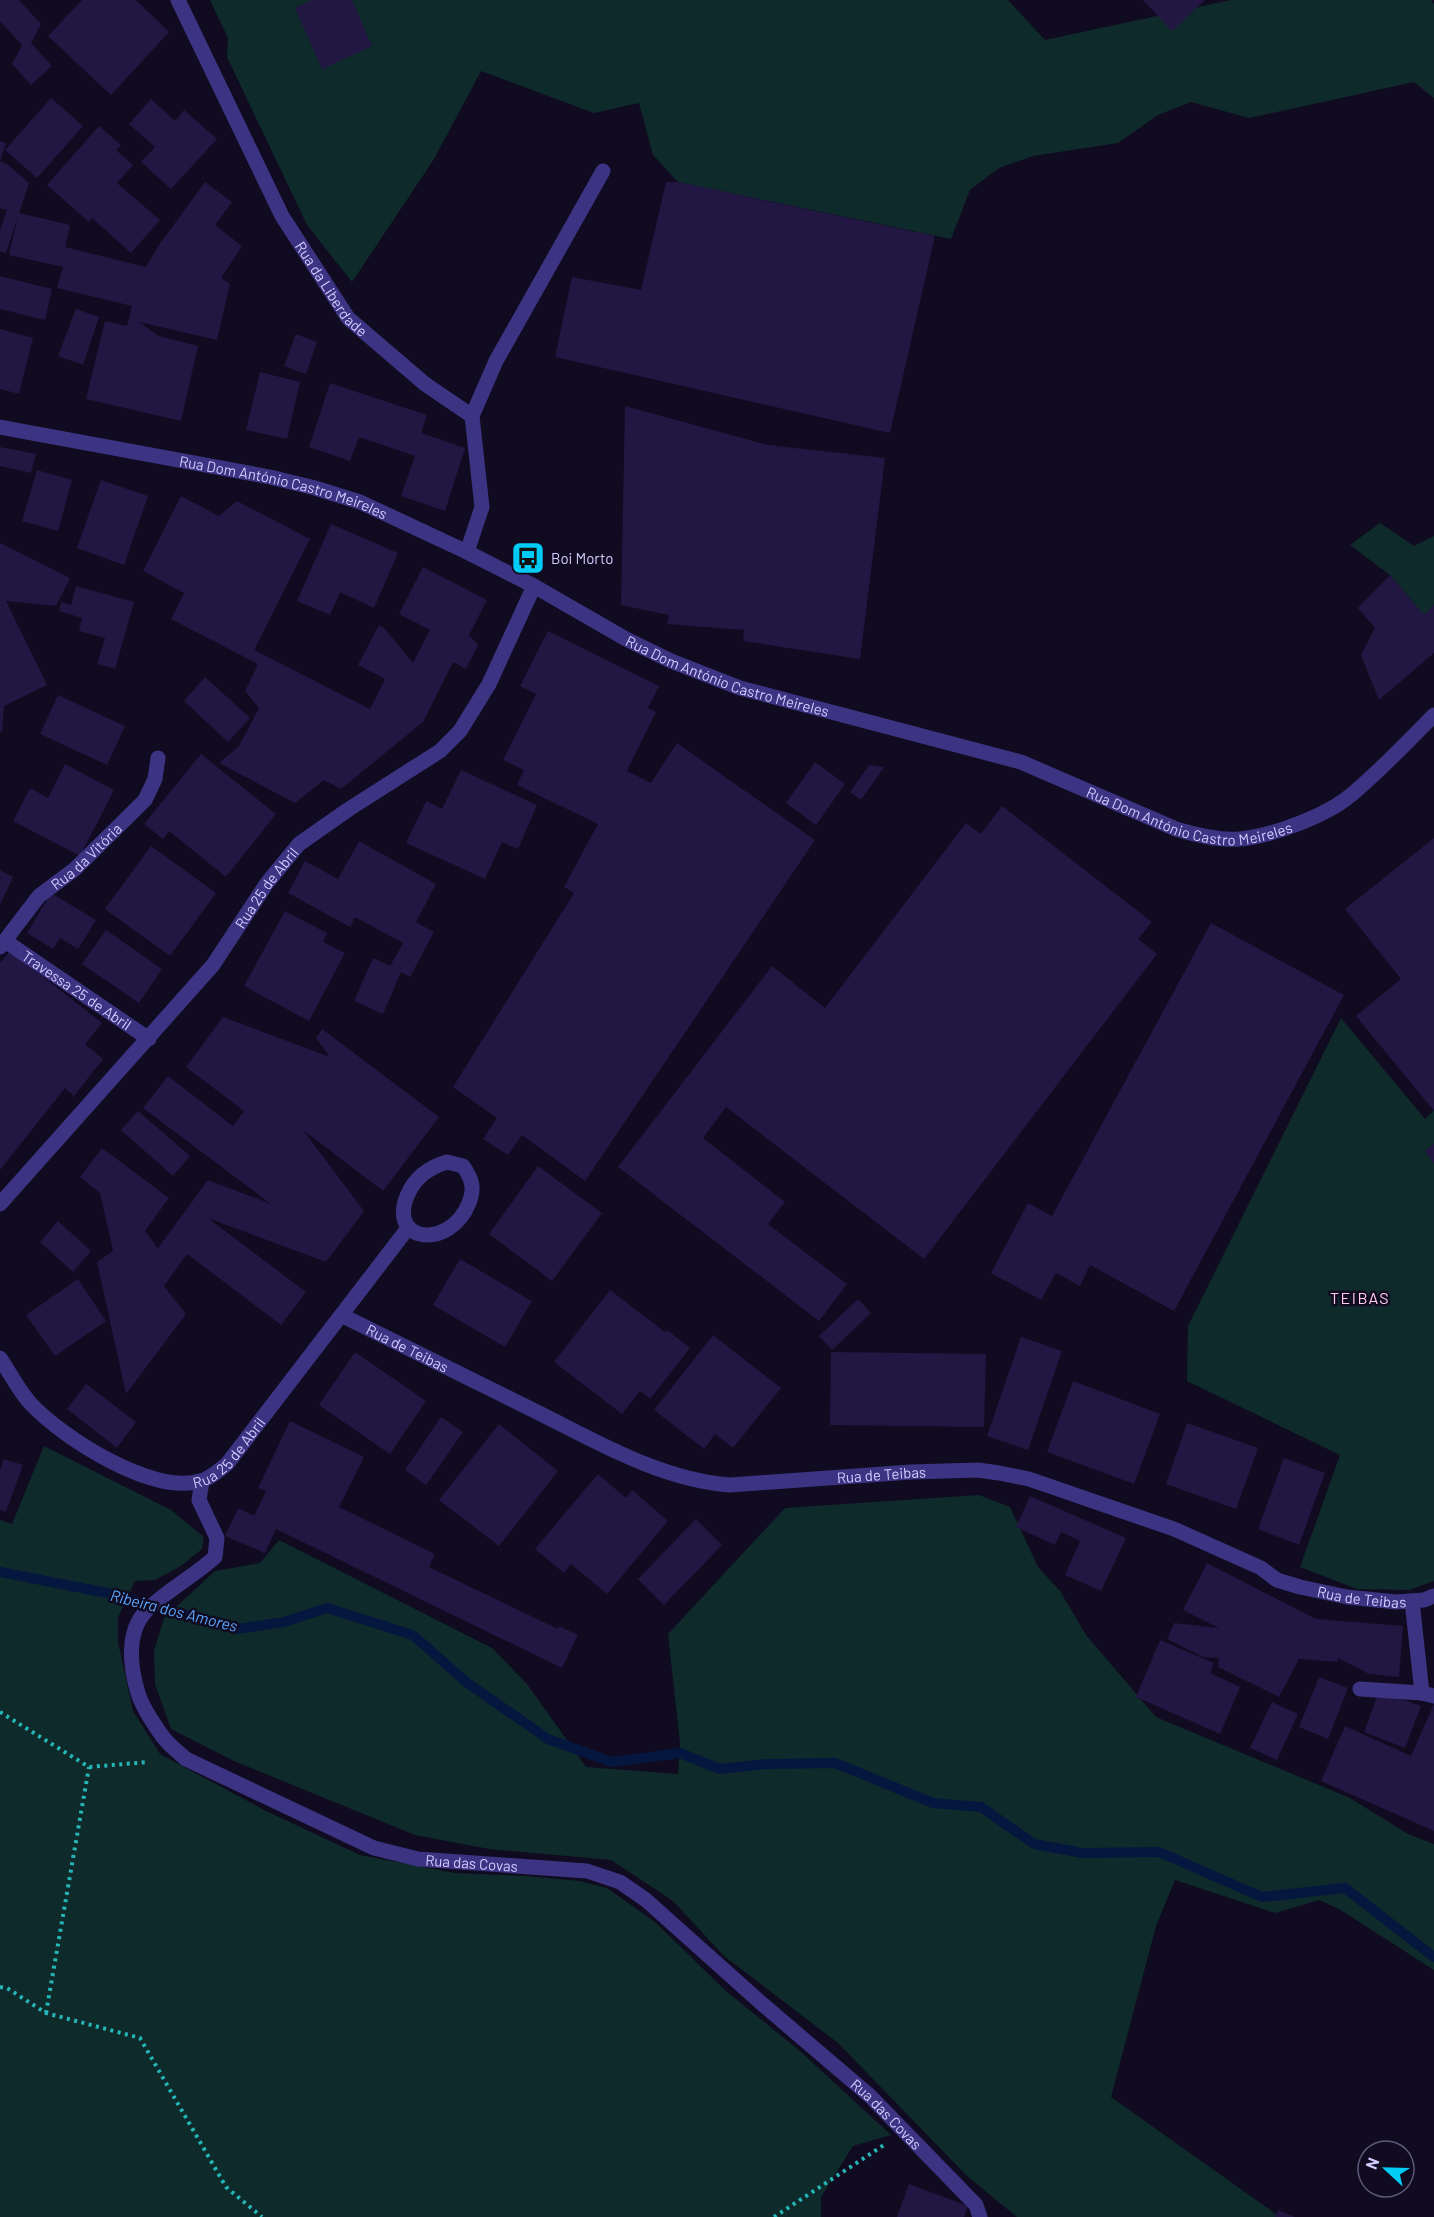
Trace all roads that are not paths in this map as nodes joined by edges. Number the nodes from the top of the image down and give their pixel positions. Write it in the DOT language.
graph roads {
  1 [pos="178,0"];
  2 [pos="603,171"];
  3 [pos="472,416"];
  4 [pos="0,427"];
  5 [pos="467,552"];
  6 [pos="534,586"];
  7 [pos="1434,716"];
  8 [pos="158,758"];
  9 [pos="2,944"];
  10 [pos="149,1039"];
  11 [pos="0,1204"];
  12 [pos="408,1228"];
  13 [pos="343,1316"];
  14 [pos="0,1358"];
  15 [pos="202,1481"];
  16 [pos="1434,1596"];
  17 [pos="1412,1601"];
  18 [pos="1360,1689"];
  19 [pos="1428,1694"];
  20 [pos="980,2217"];
  1 -- 3 [label="street, Rua da Liberdade"];
  2 -- 3 [label="street"];
  3 -- 5 [label="street"];
  4 -- 5 [label="street, Rua Dom António Castro Meireles"];
  5 -- 6 [label="street, Rua Dom António Castro Meireles"];
  6 -- 7 [label="street, Rua Dom António Castro Meireles"];
  6 -- 10 [label="street, Rua 25 de Abril"];
  8 -- 9 [label="street, Rua da Vitória"];
  9 -- 10 [label="street, Travessa 25 de Abril"];
  10 -- 11 [label="street, Rua 25 de Abril"];
  12 -- 12 [label="street"];
  12 -- 13 [label="street, Rua 25 de Abril"];
  13 -- 15 [label="street, Rua 25 de Abril"];
  13 -- 17 [label="street, Rua de Teibas"];
  14 -- 15 [label="street, Rua 25 de Abril"];
  15 -- 20 [label="street, Rua das Covas"];
  16 -- 17 [label="street, Rua de Teibas"];
  17 -- 19 [label="street"];
  18 -- 19 [label="street"];
}
